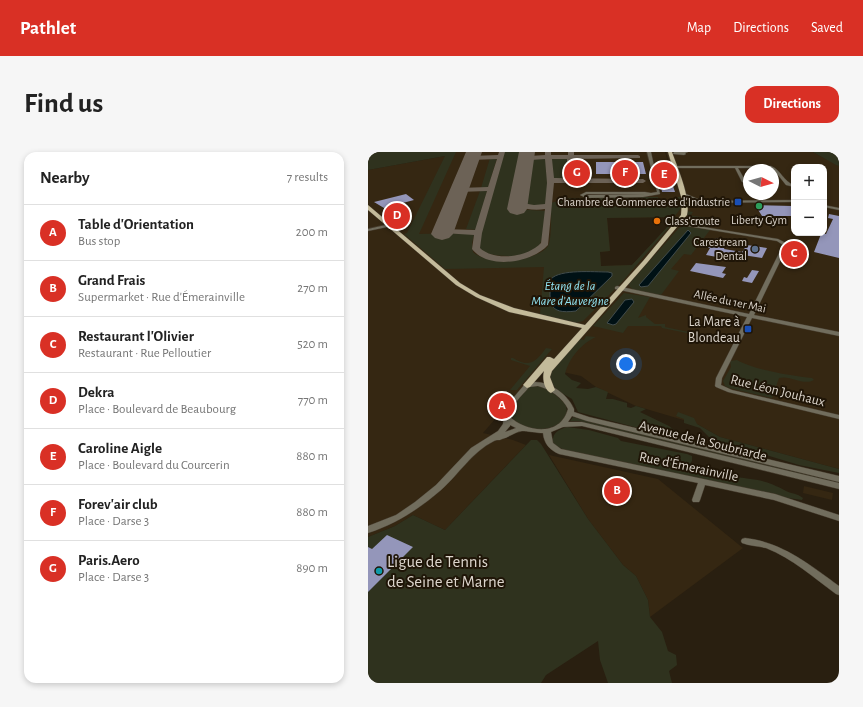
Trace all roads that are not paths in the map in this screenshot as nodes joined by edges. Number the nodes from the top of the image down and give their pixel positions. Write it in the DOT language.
graph roads {
  1 [pos="649,152"];
  2 [pos="672,153"];
  3 [pos="685,153"];
  4 [pos="676,167"];
  5 [pos="736,167"];
  6 [pos="743,167"];
  7 [pos="779,174"];
  8 [pos="743,181"];
  9 [pos="791,185"];
  10 [pos="649,194"];
  11 [pos="686,201"];
  12 [pos="791,201"];
  13 [pos="696,202"];
  14 [pos="827,206"];
  15 [pos="368,207"];
  16 [pos="839,208"];
  17 [pos="677,223"];
  18 [pos="390,225"];
  19 [pos="368,230"];
  20 [pos="619,289"];
  21 [pos="750,316"];
  22 [pos="583,326"];
  23 [pos="839,334"];
  24 [pos="527,385"];
  25 [pos="551,390"];
  26 [pos="571,412"];
  27 [pos="839,417"];
  28 [pos="508,418"];
  29 [pos="561,425"];
  30 [pos="524,429"];
  31 [pos="547,430"];
  32 [pos="681,445"];
  33 [pos="702,450"];
  34 [pos="465,460"];
  35 [pos="839,480"];
  36 [pos="702,482"];
  37 [pos="839,486"];
  38 [pos="696,500"];
  39 [pos="839,518"];
  40 [pos="368,530"];
  41 [pos="745,541"];
  42 [pos="839,591"];
  1 -- 10 [label="street"];
  2 -- 3 [label="street"];
  2 -- 4 [label="main road"];
  4 -- 5 [label="street"];
  4 -- 11 [label="main road"];
  5 -- 6 [label="street"];
  5 -- 8 [label="street"];
  7 -- 9 [label="street"];
  10 -- 10 [label="street"];
  11 -- 13 [label="street"];
  11 -- 13 [label="street"];
  11 -- 17 [label="main road"];
  12 -- 13 [label="street"];
  14 -- 16 [label="street"];
  15 -- 18 [label="main road"];
  17 -- 20 [label="main road"];
  17 -- 21 [label="street"];
  18 -- 19 [label="street"];
  18 -- 22 [label="main road"];
  20 -- 21 [label="street, Allée du 1er Mai"];
  20 -- 22 [label="main road"];
  21 -- 23 [label="street, Allée du 1er Mai"];
  21 -- 27 [label="street, Rue Léon Jouhaux"];
  22 -- 24 [label="main road"];
  22 -- 25 [label="main road"];
  24 -- 25 [label="street"];
  24 -- 28 [label="street"];
  25 -- 26 [label="street"];
  26 -- 29 [label="street"];
  26 -- 32 [label="street, Avenue de la Soubriarde"];
  28 -- 30 [label="street"];
  28 -- 34 [label="street"];
  29 -- 31 [label="street"];
  29 -- 32 [label="street, Avenue de la Soubriarde"];
  30 -- 31 [label="street"];
  30 -- 34 [label="street"];
  31 -- 36 [label="street, Rue d'Émerainville"];
  32 -- 33 [label="street, Avenue de la Soubriarde"];
  33 -- 35 [label="street, Avenue de la Soubriarde"];
  33 -- 37 [label="street, Avenue de la Soubriarde"];
  34 -- 40 [label="street"];
  36 -- 38 [label="street"];
  36 -- 39 [label="street, Rue d'Émerainville"];
  41 -- 42 [label="street"];
}
